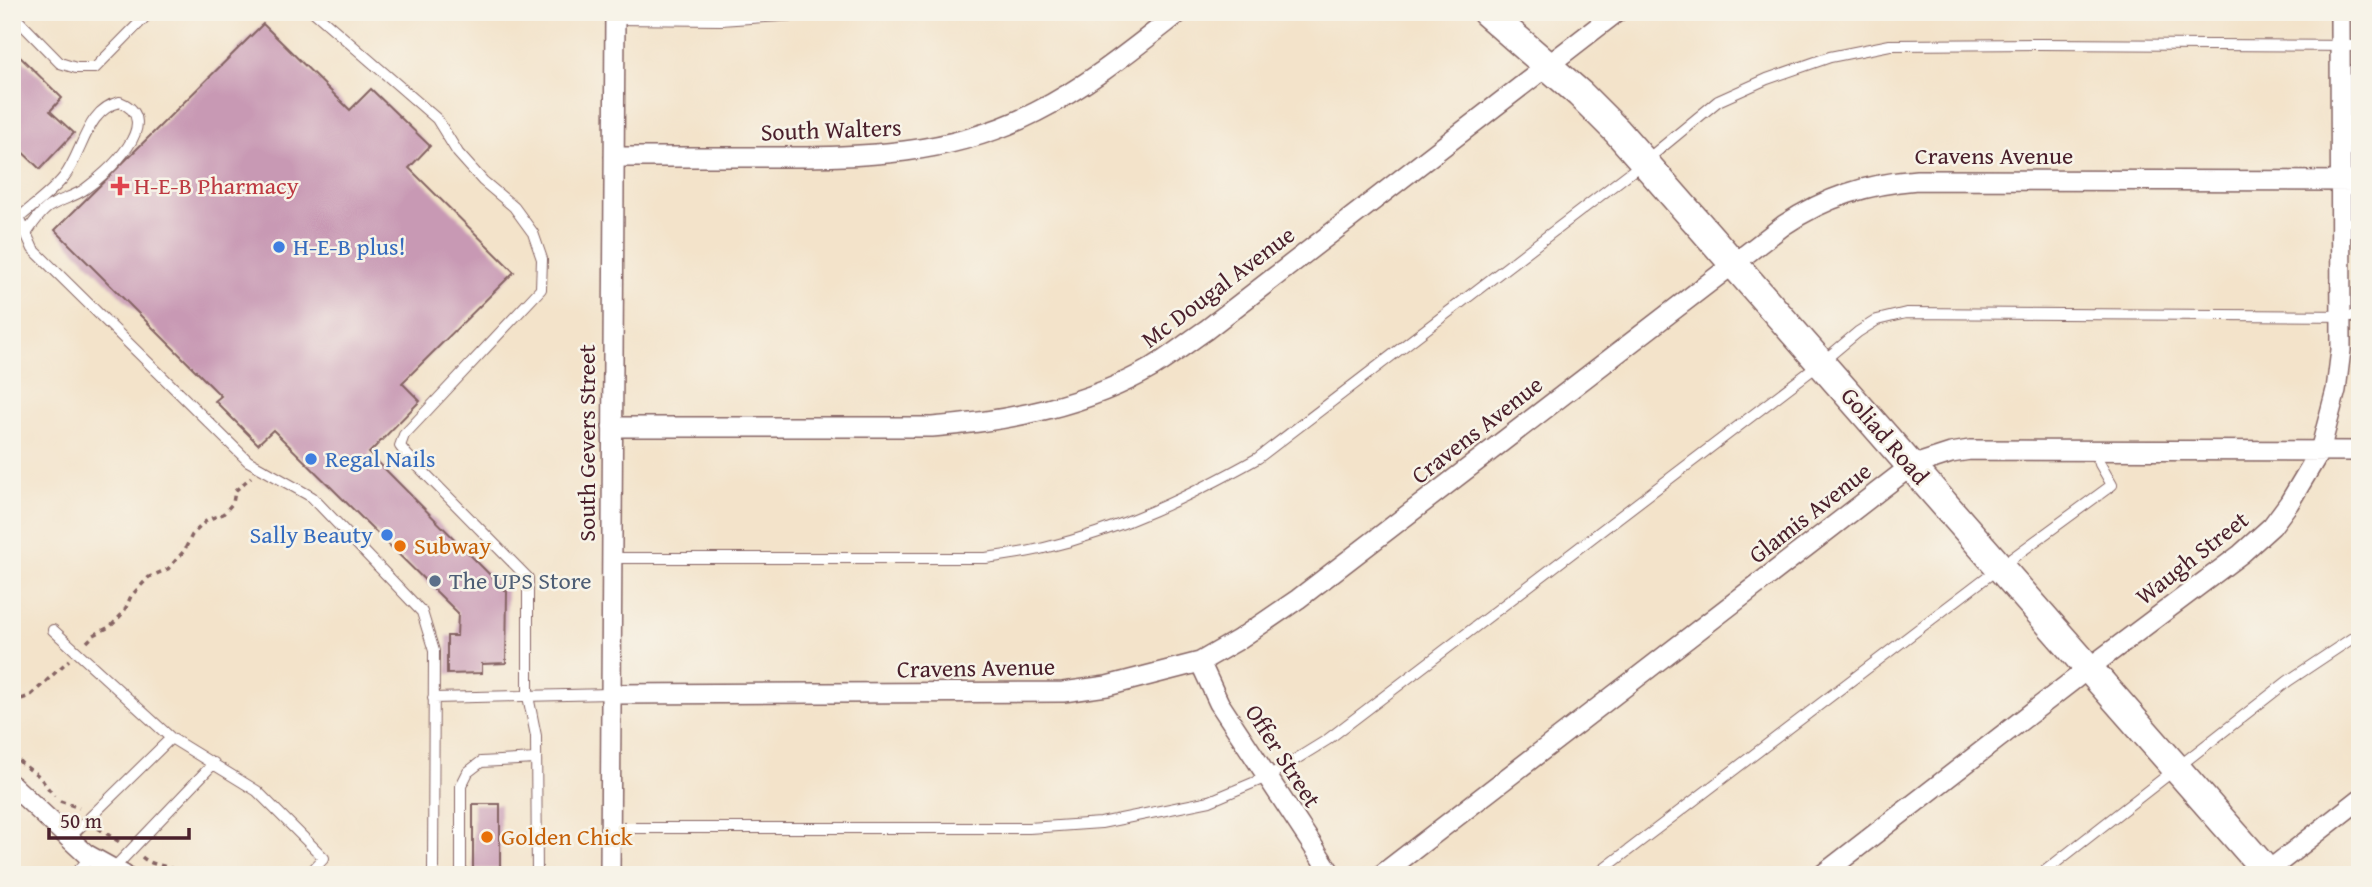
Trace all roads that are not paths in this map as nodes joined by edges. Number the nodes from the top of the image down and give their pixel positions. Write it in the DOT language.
graph roads {
  1 [pos="150,12"];
  2 [pos="314,12"];
  3 [pos="1180,12"];
  4 [pos="1486,12"];
  5 [pos="1617,12"];
  6 [pos="2340,12"];
  7 [pos="12,14"];
  8 [pos="796,15"];
  9 [pos="615,16"];
  10 [pos="2350,46"];
  11 [pos="1546,66"];
  12 [pos="614,157"];
  13 [pos="1644,162"];
  14 [pos="2350,181"];
  15 [pos="12,202"];
  16 [pos="19,218"];
  17 [pos="26,234"];
  18 [pos="1734,264"];
  19 [pos="2351,316"];
  20 [pos="1821,363"];
  21 [pos="612,426"];
  22 [pos="2095,451"];
  23 [pos="2320,451"];
  24 [pos="2360,451"];
  25 [pos="1911,466"];
  26 [pos="611,558"];
  27 [pos="2000,567"];
  28 [pos="53,630"];
  29 [pos="2360,633"];
  30 [pos="1200,662"];
  31 [pos="2089,667"];
  32 [pos="611,694"];
  33 [pos="528,696"];
  34 [pos="433,698"];
  35 [pos="171,737"];
  36 [pos="536,759"];
  37 [pos="214,763"];
  38 [pos="2176,768"];
  39 [pos="1267,776"];
  40 [pos="12,785"];
  41 [pos="2360,799"];
  42 [pos="610,828"];
  43 [pos="69,838"];
  44 [pos="92,856"];
  45 [pos="118,872"];
  46 [pos="2267,874"];
  47 [pos="74,875"];
  48 [pos="308,875"];
  49 [pos="433,875"];
  50 [pos="461,875"];
  51 [pos="537,875"];
  52 [pos="610,875"];
  53 [pos="1332,875"];
  54 [pos="1381,875"];
  55 [pos="1596,875"];
  56 [pos="1822,875"];
  57 [pos="2039,875"];
  1 -- 7 [label="lane"];
  2 -- 33 [label="lane"];
  3 -- 12 [label="street, South Walters"];
  4 -- 11 [label="main road, Goliad Road"];
  5 -- 11 [label="street, Mc Dougal Avenue"];
  6 -- 10 [label="street, Waugh Street"];
  8 -- 9 [label="lane"];
  9 -- 12 [label="street, South Gevers Street"];
  10 -- 13 [label="lane"];
  10 -- 14 [label="street, Waugh Street"];
  11 -- 13 [label="main road, Goliad Road"];
  11 -- 21 [label="street, Mc Dougal Avenue"];
  12 -- 21 [label="street, South Gevers Street"];
  13 -- 18 [label="main road, Goliad Road"];
  13 -- 26 [label="lane"];
  14 -- 18 [label="street, Cravens Avenue"];
  14 -- 19 [label="street, Waugh Street"];
  15 -- 16 [label="lane"];
  16 -- 17 [label="lane"];
  16 -- 17 [label="lane"];
  17 -- 34 [label="lane"];
  18 -- 20 [label="main road, Goliad Road"];
  18 -- 30 [label="street, Cravens Avenue"];
  19 -- 20 [label="lane"];
  19 -- 23 [label="street, Waugh Street"];
  20 -- 25 [label="main road, Goliad Road"];
  20 -- 39 [label="lane"];
  21 -- 26 [label="street, South Gevers Street"];
  22 -- 23 [label="street, Glamis Avenue"];
  22 -- 25 [label="street, Glamis Avenue"];
  22 -- 27 [label="lane"];
  23 -- 24 [label="street, Glamis Avenue"];
  23 -- 31 [label="street, Waugh Street"];
  25 -- 27 [label="main road, Goliad Road"];
  25 -- 54 [label="street, Glamis Avenue"];
  26 -- 32 [label="street, South Gevers Street"];
  27 -- 31 [label="main road, Goliad Road"];
  27 -- 55 [label="lane"];
  28 -- 35 [label="lane"];
  29 -- 38 [label="lane"];
  30 -- 32 [label="street, Cravens Avenue"];
  30 -- 39 [label="street, Offer Street"];
  31 -- 38 [label="main road, Goliad Road"];
  31 -- 56 [label="street, Waugh Street"];
  32 -- 33 [label="lane"];
  32 -- 42 [label="street, South Gevers Street"];
  33 -- 34 [label="lane"];
  33 -- 36 [label="lane"];
  34 -- 49 [label="lane"];
  35 -- 37 [label="lane"];
  35 -- 43 [label="lane"];
  36 -- 50 [label="lane"];
  36 -- 51 [label="lane"];
  37 -- 45 [label="lane"];
  37 -- 48 [label="lane"];
  38 -- 46 [label="main road, Goliad Road"];
  38 -- 57 [label="lane"];
  39 -- 42 [label="lane"];
  39 -- 53 [label="street, Offer Street"];
  40 -- 43 [label="street"];
  41 -- 46 [label="street"];
  42 -- 52 [label="street, South Gevers Street"];
  43 -- 44 [label="street"];
  44 -- 45 [label="street"];
  44 -- 47 [label="lane"];
}
